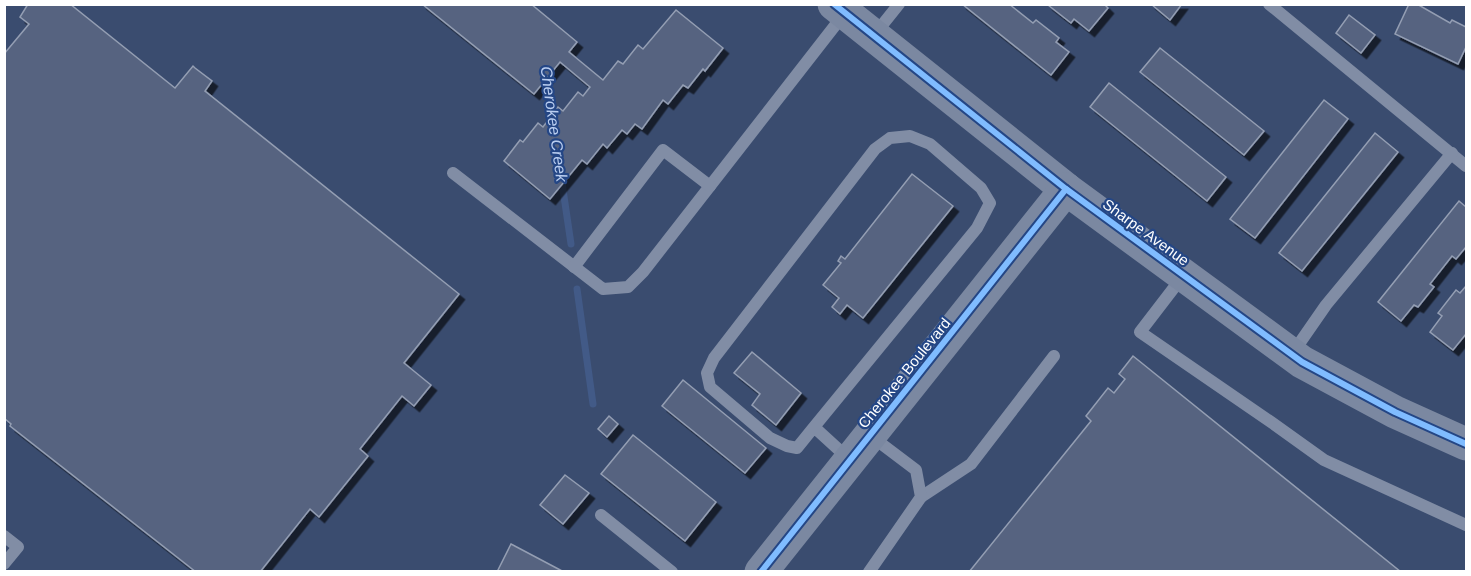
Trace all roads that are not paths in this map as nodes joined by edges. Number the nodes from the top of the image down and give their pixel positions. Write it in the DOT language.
graph roads {
  1 [pos="899,4"];
  2 [pos="1269,4"];
  3 [pos="839,9"];
  4 [pos="874,36"];
  5 [pos="1452,153"];
  6 [pos="1467,166"];
  7 [pos="453,173"];
  8 [pos="710,186"];
  9 [pos="1066,189"];
  10 [pos="574,267"];
  11 [pos="1184,275"];
  12 [pos="1292,354"];
  13 [pos="1054,356"];
  14 [pos="814,427"];
  15 [pos="1467,444"];
  16 [pos="860,448"];
  17 [pos="921,497"];
  18 [pos="601,515"];
  19 [pos="1467,525"];
  20 [pos="4,536"];
  21 [pos="4,564"];
  22 [pos="672,572"];
  23 [pos="761,572"];
  24 [pos="869,572"];
  1 -- 4 [label="lane"];
  2 -- 5 [label="lane"];
  3 -- 4 [label="street, Sharpe Avenue"];
  3 -- 8 [label="lane"];
  4 -- 9 [label="street, Sharpe Avenue"];
  5 -- 6 [label="lane"];
  5 -- 12 [label="lane"];
  7 -- 10 [label="lane"];
  8 -- 10 [label="lane"];
  8 -- 10 [label="lane"];
  9 -- 11 [label="street, Sharpe Avenue"];
  9 -- 16 [label="street, Cherokee Boulevard"];
  11 -- 12 [label="street, Sharpe Avenue"];
  11 -- 19 [label="lane"];
  12 -- 15 [label="street, Sharpe Avenue"];
  13 -- 17 [label="lane"];
  14 -- 14 [label="lane"];
  14 -- 16 [label="lane"];
  16 -- 17 [label="lane"];
  16 -- 23 [label="street, Cherokee Boulevard"];
  17 -- 24 [label="lane"];
  18 -- 22 [label="lane"];
  20 -- 21 [label="lane"];
}
